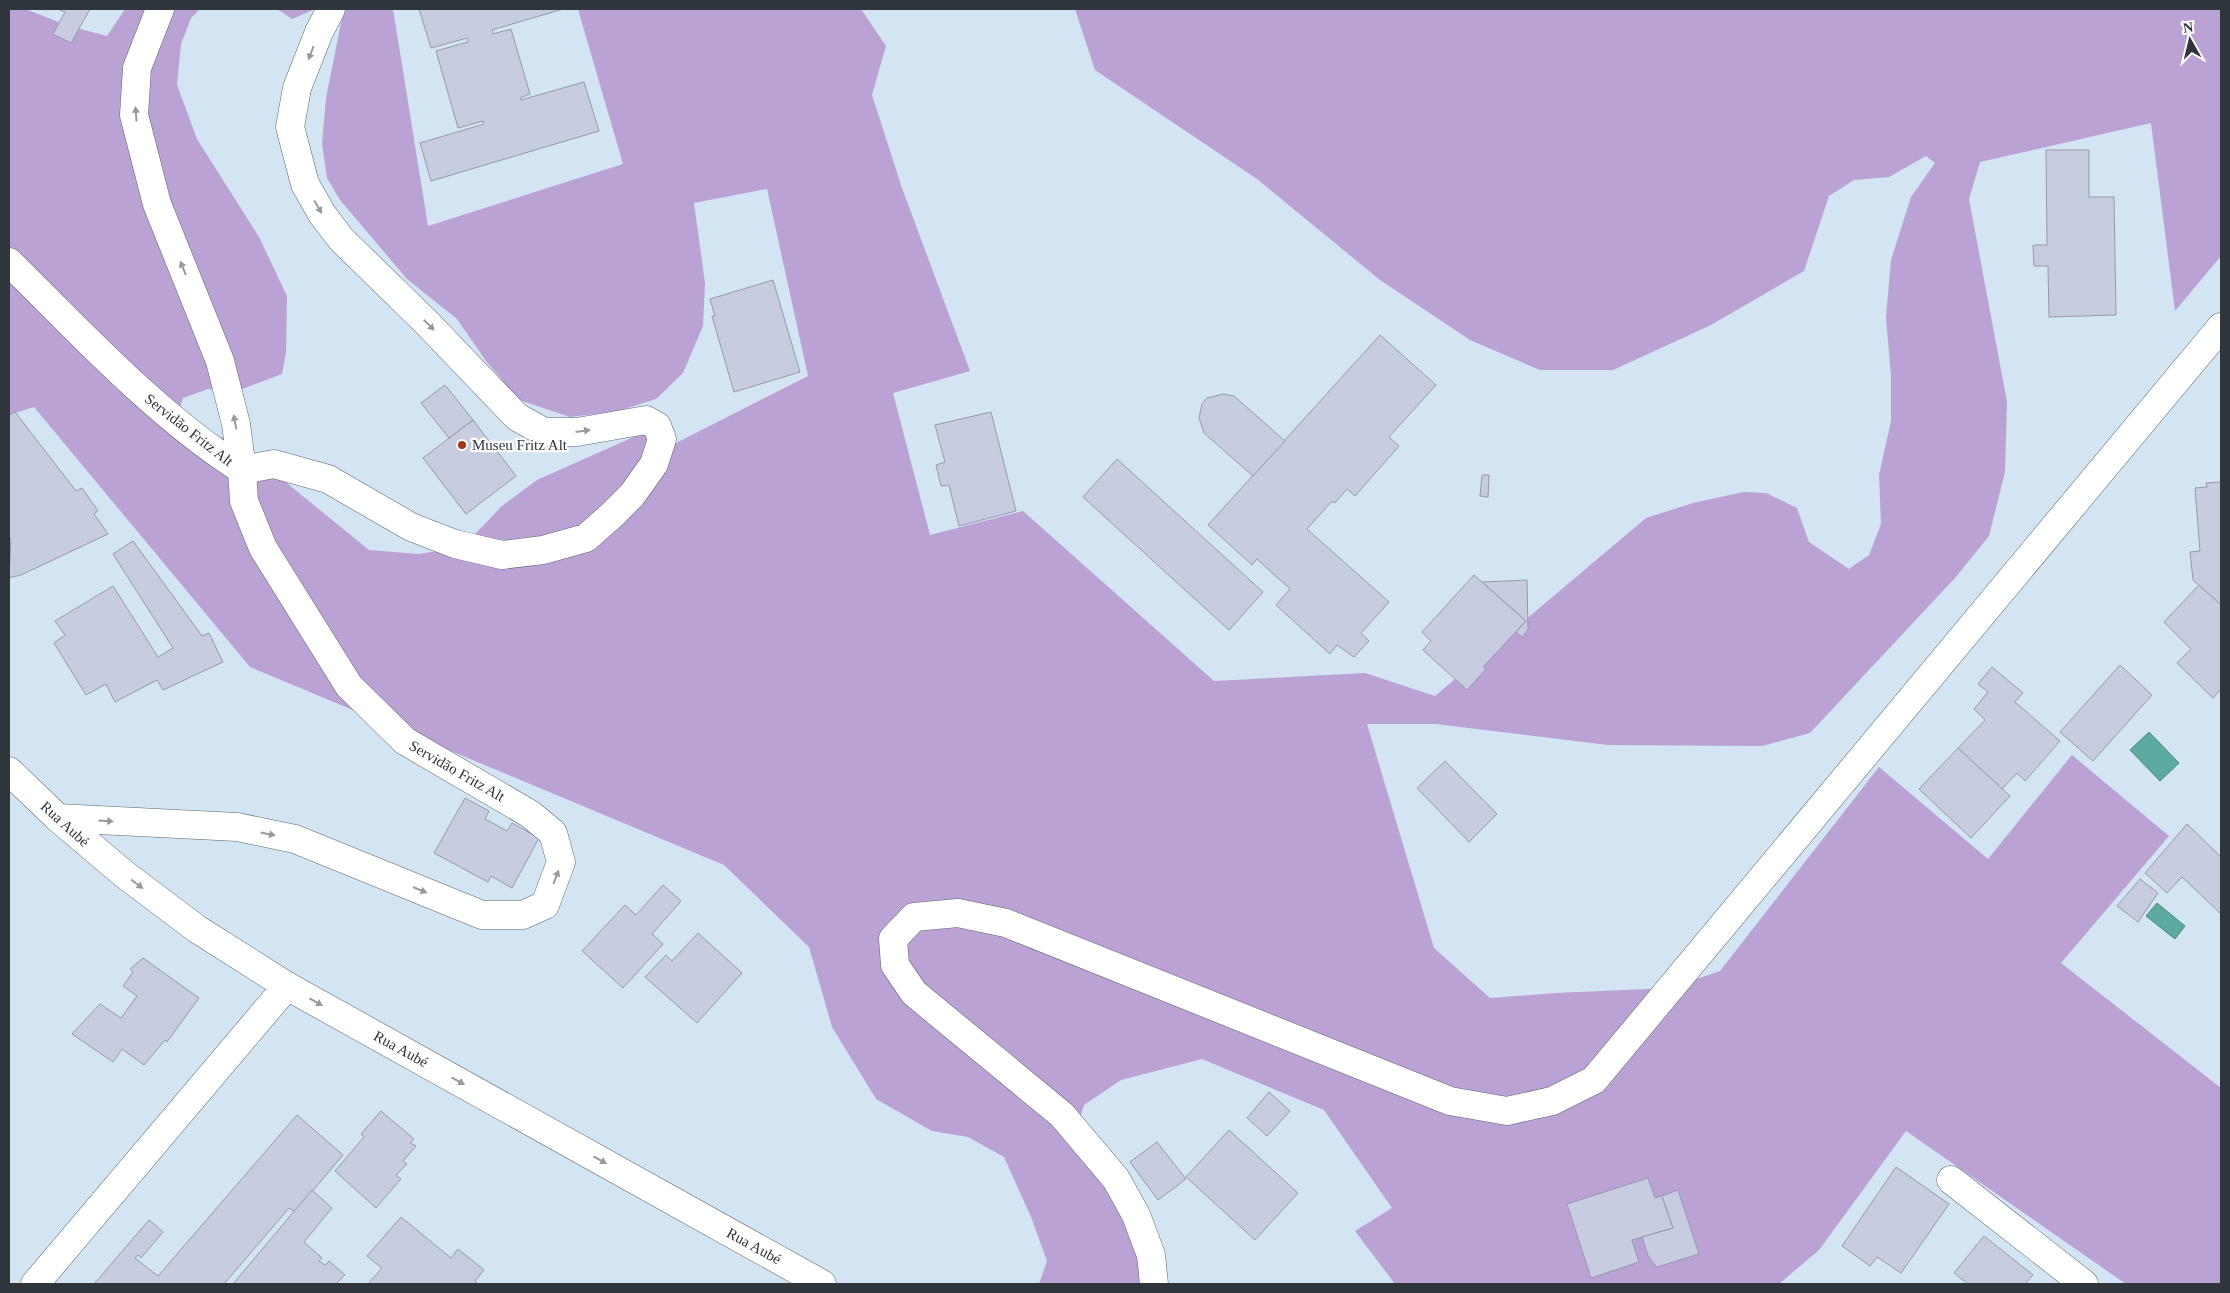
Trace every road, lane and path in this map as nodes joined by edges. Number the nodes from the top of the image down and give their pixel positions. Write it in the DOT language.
graph roads {
  1 [pos="160,9"];
  2 [pos="331,9"];
  3 [pos="9,262"];
  4 [pos="2221,327"];
  5 [pos="242,470"];
  6 [pos="9,771"];
  7 [pos="58,818"];
  8 [pos="287,986"];
  9 [pos="1951,1180"];
  10 [pos="35,1284"];
  11 [pos="822,1284"];
  12 [pos="1154,1284"];
  13 [pos="2084,1284"];
  5 -- 1 [label="street, one-way"];
  2 -- 5 [label="street, one-way"];
  3 -- 5 [label="street, Servidão Fritz Alt"];
  4 -- 12 [label="street"];
  7 -- 5 [label="street, Servidão Fritz Alt, one-way"];
  6 -- 7 [label="street, Rua Aubé"];
  7 -- 8 [label="street, Rua Aubé, one-way"];
  8 -- 10 [label="street"];
  8 -- 11 [label="street, Rua Aubé, one-way"];
  9 -- 13 [label="street"];
}
